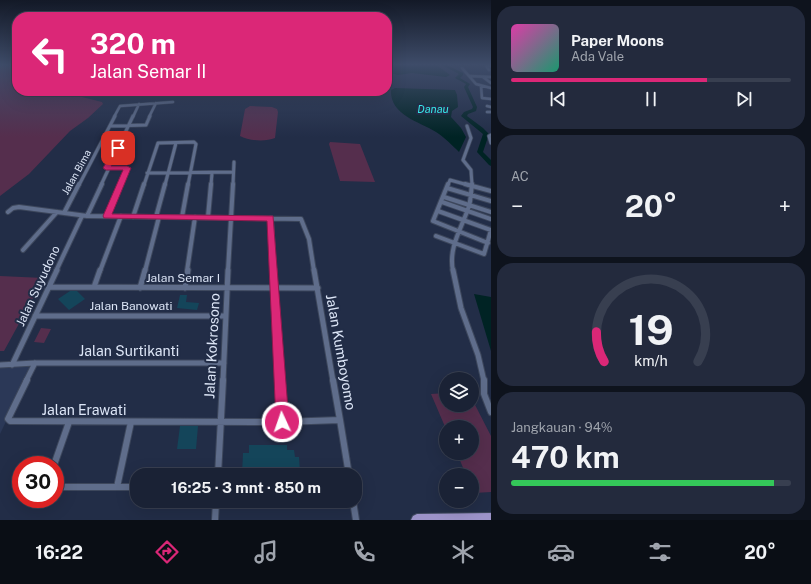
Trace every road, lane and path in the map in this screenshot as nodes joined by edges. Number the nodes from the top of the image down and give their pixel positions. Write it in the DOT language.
graph roads {
  1 [pos="481,88"];
  2 [pos="491,99"];
  3 [pos="172,102"];
  4 [pos="156,103"];
  5 [pos="139,104"];
  6 [pos="487,112"];
  7 [pos="491,112"];
  8 [pos="111,126"];
  9 [pos="129,126"];
  10 [pos="467,126"];
  11 [pos="491,135"];
  12 [pos="176,142"];
  13 [pos="491,143"];
  14 [pos="234,162"];
  15 [pos="109,168"];
  16 [pos="233,172"];
  17 [pos="147,173"];
  18 [pos="168,173"];
  19 [pos="190,173"];
  20 [pos="212,173"];
  21 [pos="471,186"];
  22 [pos="447,188"];
  23 [pos="491,191"];
  24 [pos="470,195"];
  25 [pos="444,197"];
  26 [pos="491,201"];
  27 [pos="442,202"];
  28 [pos="469,205"];
  29 [pos="467,211"];
  30 [pos="8,212"];
  31 [pos="57,212"];
  32 [pos="438,212"];
  33 [pos="491,212"];
  34 [pos="64,213"];
  35 [pos="84,216"];
  36 [pos="107,216"];
  37 [pos="121,216"];
  38 [pos="133,217"];
  39 [pos="157,217"];
  40 [pos="182,217"];
  41 [pos="195,217"];
  42 [pos="208,217"];
  43 [pos="232,218"];
  44 [pos="271,218"];
  45 [pos="301,219"];
  46 [pos="491,219"];
  47 [pos="463,220"];
  48 [pos="491,230"];
  49 [pos="458,231"];
  50 [pos="436,236"];
  51 [pos="454,243"];
  52 [pos="488,243"];
  53 [pos="23,250"];
  54 [pos="49,286"];
  55 [pos="94,287"];
  56 [pos="140,288"];
  57 [pos="185,288"];
  58 [pos="228,288"];
  59 [pos="275,288"];
  60 [pos="318,288"];
  61 [pos="35,316"];
  62 [pos="226,316"];
  63 [pos="35,363"];
  64 [pos="224,363"];
  65 [pos="0,365"];
  66 [pos="12,365"];
  67 [pos="491,412"];
  68 [pos="340,420"];
  69 [pos="70,422"];
  70 [pos="131,422"];
  71 [pos="221,422"];
  72 [pos="282,422"];
  73 [pos="57,456"];
  74 [pos="218,468"];
  75 [pos="348,468"];
  76 [pos="64,487"];
  77 [pos="117,487"];
  78 [pos="130,487"];
  79 [pos="216,508"];
  80 [pos="354,508"];
  81 [pos="491,519"];
  82 [pos="215,520"];
  83 [pos="356,520"];
  84 [pos="417,520"];
  1 -- 2 [label="street"];
  3 -- 4 [label="street, Jalan Bima"];
  4 -- 5 [label="street, Jalan Bima"];
  4 -- 9 [label="street"];
  5 -- 8 [label="street, Jalan Bima"];
  5 -- 9 [label="street"];
  6 -- 7 [label="street"];
  8 -- 9 [label="street"];
  8 -- 34 [label="street, Jalan Bima"];
  9 -- 15 [label="street, Jalan Suyudono"];
  10 -- 21 [label="street"];
  11 -- 13 [label="street"];
  12 -- 17 [label="street"];
  12 -- 18 [label="street"];
  12 -- 19 [label="street"];
  14 -- 16 [label="street, Jalan Kokrosono"];
  15 -- 35 [label="street, Jalan Suyudono"];
  15 -- 36 [label="street"];
  16 -- 20 [label="street"];
  16 -- 43 [label="street, Jalan Kokrosono"];
  17 -- 18 [label="street"];
  17 -- 38 [label="street"];
  18 -- 19 [label="street"];
  18 -- 39 [label="street"];
  19 -- 20 [label="street"];
  19 -- 40 [label="street"];
  20 -- 42 [label="street"];
  21 -- 22 [label="street"];
  21 -- 23 [label="street"];
  21 -- 24 [label="street"];
  22 -- 24 [label="street"];
  22 -- 25 [label="street"];
  24 -- 26 [label="street"];
  24 -- 28 [label="street"];
  25 -- 27 [label="street"];
  25 -- 28 [label="street"];
  27 -- 29 [label="street"];
  27 -- 32 [label="street"];
  28 -- 29 [label="street"];
  28 -- 33 [label="street"];
  29 -- 46 [label="street"];
  29 -- 47 [label="street"];
  30 -- 31 [label="street"];
  31 -- 34 [label="street"];
  31 -- 53 [label="street, Jalan Suyudono"];
  32 -- 47 [label="street"];
  32 -- 49 [label="street"];
  34 -- 35 [label="street, Jalan Bima"];
  35 -- 36 [label="street, Jalan Bima"];
  35 -- 54 [label="street, Jalan Suyudono"];
  36 -- 37 [label="street, Jalan Bima"];
  37 -- 38 [label="street, Jalan Bima"];
  37 -- 55 [label="street"];
  38 -- 39 [label="street, Jalan Bima"];
  39 -- 40 [label="street, Jalan Bima"];
  39 -- 56 [label="street"];
  40 -- 41 [label="street, Jalan Bima"];
  41 -- 42 [label="street, Jalan Bima"];
  41 -- 57 [label="street"];
  42 -- 43 [label="street, Jalan Bima"];
  43 -- 44 [label="street, Jalan Bima"];
  43 -- 58 [label="street, Jalan Kokrosono"];
  44 -- 45 [label="street, Jalan Bima"];
  44 -- 59 [label="street"];
  45 -- 60 [label="street, Jalan Kumboyomo"];
  47 -- 48 [label="street"];
  47 -- 49 [label="street"];
  48 -- 52 [label="street"];
  49 -- 51 [label="street"];
  49 -- 52 [label="street"];
  50 -- 51 [label="street"];
  51 -- 52 [label="street"];
  51 -- 67 [label="street"];
  54 -- 55 [label="street, Jalan Semar I"];
  54 -- 61 [label="street, Jalan Suyudono"];
  55 -- 56 [label="street, Jalan Semar I"];
  56 -- 57 [label="street, Jalan Semar I"];
  57 -- 58 [label="street, Jalan Semar I"];
  58 -- 59 [label="street, Jalan Semar I"];
  58 -- 62 [label="street, Jalan Kokrosono"];
  59 -- 60 [label="street, Jalan Semar I"];
  59 -- 72 [label="street"];
  60 -- 68 [label="street, Jalan Kumboyomo"];
  61 -- 62 [label="street, Jalan Banowati"];
  61 -- 66 [label="street, Jalan Suyudono"];
  62 -- 64 [label="street, Jalan Kokrosono"];
  63 -- 64 [label="street, Jalan Surtikanti"];
  63 -- 66 [label="street, Jalan Surtikanti"];
  63 -- 69 [label="street, Jalan Erawati"];
  64 -- 71 [label="street, Jalan Kokrosono"];
  65 -- 66 [label="street, Jalan Surtikanti"];
  68 -- 72 [label="street, Jalan Kumboyomo"];
  68 -- 75 [label="street"];
  69 -- 70 [label="street, Jalan Erawati"];
  69 -- 73 [label="street"];
  70 -- 71 [label="street, Jalan Erawati"];
  70 -- 77 [label="street"];
  71 -- 72 [label="street, Jalan Kumboyomo"];
  71 -- 74 [label="street, Jalan Kokrosono"];
  76 -- 77 [label="street"];
  77 -- 78 [label="street"];
  79 -- 82 [label="street"];
  80 -- 83 [label="street"];
  81 -- 84 [label="main road"];
}
